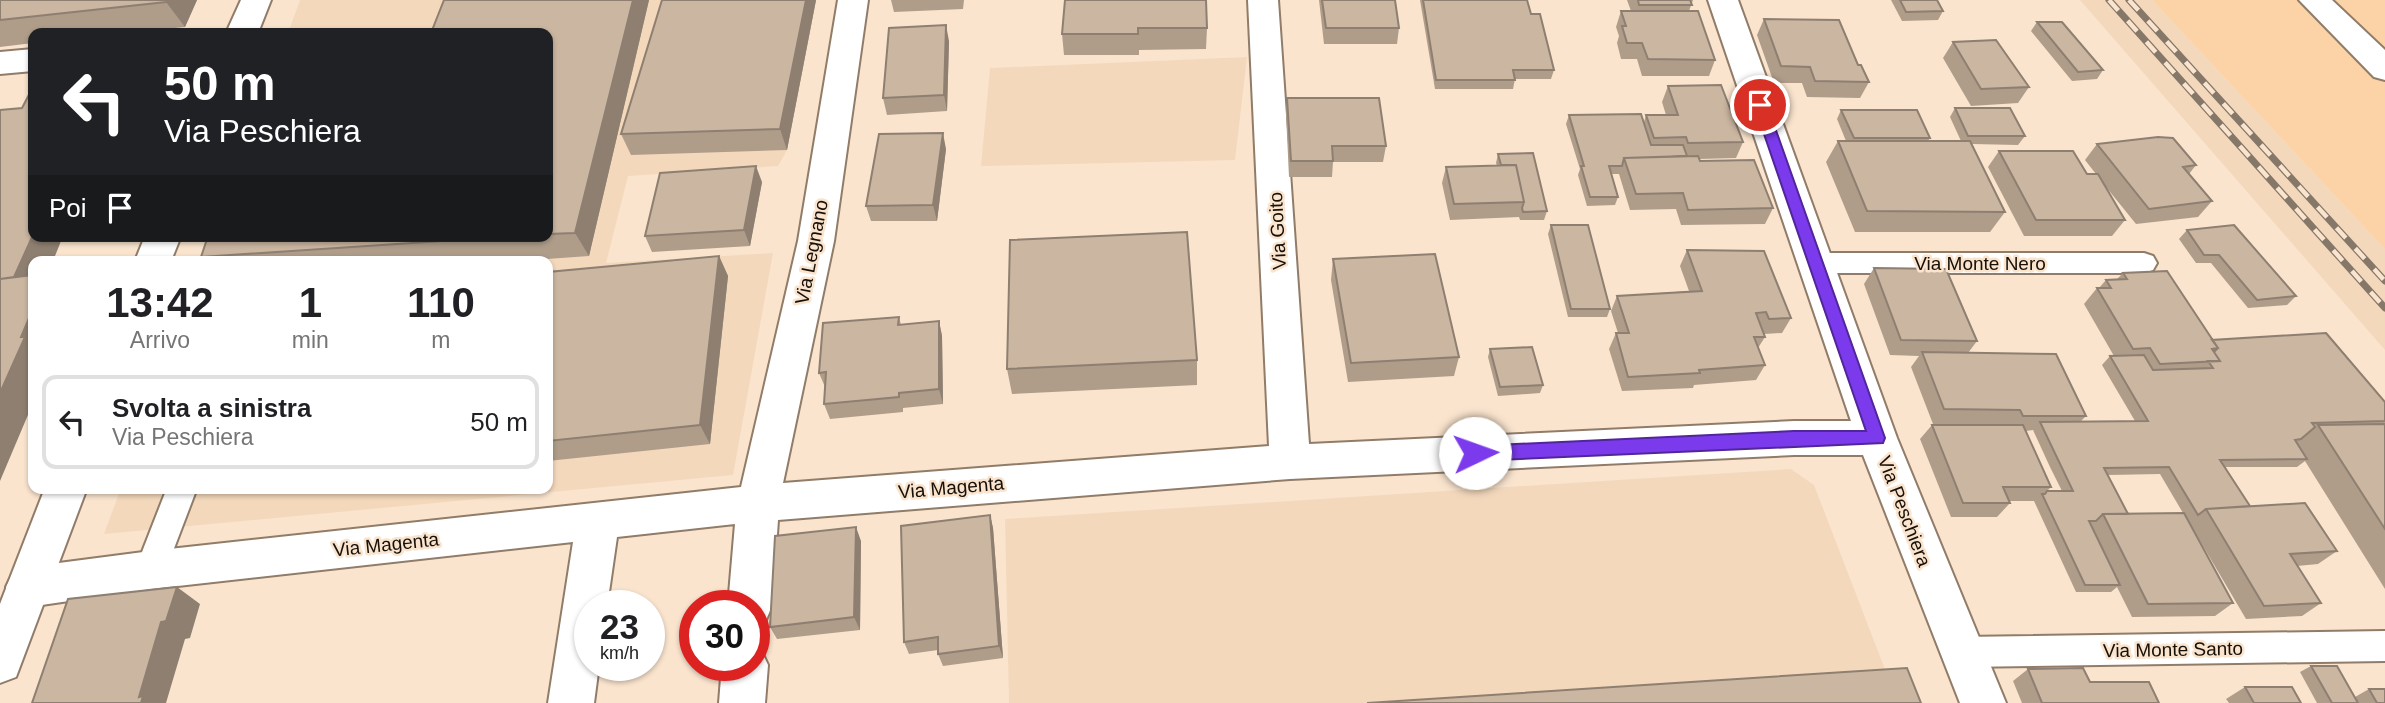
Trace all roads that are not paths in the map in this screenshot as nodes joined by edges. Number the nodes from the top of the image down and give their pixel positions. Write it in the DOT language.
graph roads {
  1 [pos="256,0"];
  2 [pos="853,0"];
  3 [pos="1263,0"];
  4 [pos="1723,0"];
  5 [pos="2315,0"];
  6 [pos="244,28"];
  7 [pos="28,60"];
  8 [pos="0,63"];
  9 [pos="2385,69"];
  10 [pos="1816,263"];
  11 [pos="2144,263"];
  12 [pos="1877,438"];
  13 [pos="1290,462"];
  14 [pos="64,494"];
  15 [pos="180,494"];
  16 [pos="758,503"];
  17 [pos="598,520"];
  18 [pos="150,570"];
  19 [pos="28,587"];
  20 [pos="751,590"];
  21 [pos="2385,646"];
  22 [pos="1961,652"];
  23 [pos="0,662"];
  24 [pos="744,681"];
  25 [pos="571,703"];
  26 [pos="742,703"];
  27 [pos="1983,703"];
  1 -- 6 [label="street"];
  2 -- 16 [label="street, Via Legnano"];
  3 -- 13 [label="street, Via Goito"];
  4 -- 10 [label="street, Via Peschiera"];
  5 -- 9 [label="street"];
  7 -- 8 [label="street"];
  10 -- 11 [label="lane, Via Monte Nero"];
  10 -- 12 [label="street, Via Peschiera"];
  12 -- 13 [label="street, Via Magenta"];
  12 -- 22 [label="street, Via Peschiera"];
  13 -- 16 [label="street, Via Magenta"];
  14 -- 19 [label="street"];
  15 -- 18 [label="lane"];
  16 -- 17 [label="street, Via Magenta"];
  16 -- 20 [label="street, Via Legnano"];
  17 -- 18 [label="street, Via Magenta"];
  17 -- 25 [label="street"];
  18 -- 19 [label="street, Via Magenta"];
  19 -- 23 [label="street"];
  21 -- 22 [label="lane, Via Monte Santo"];
  22 -- 27 [label="street, Via Peschiera"];
  24 -- 26 [label="street"];
}
